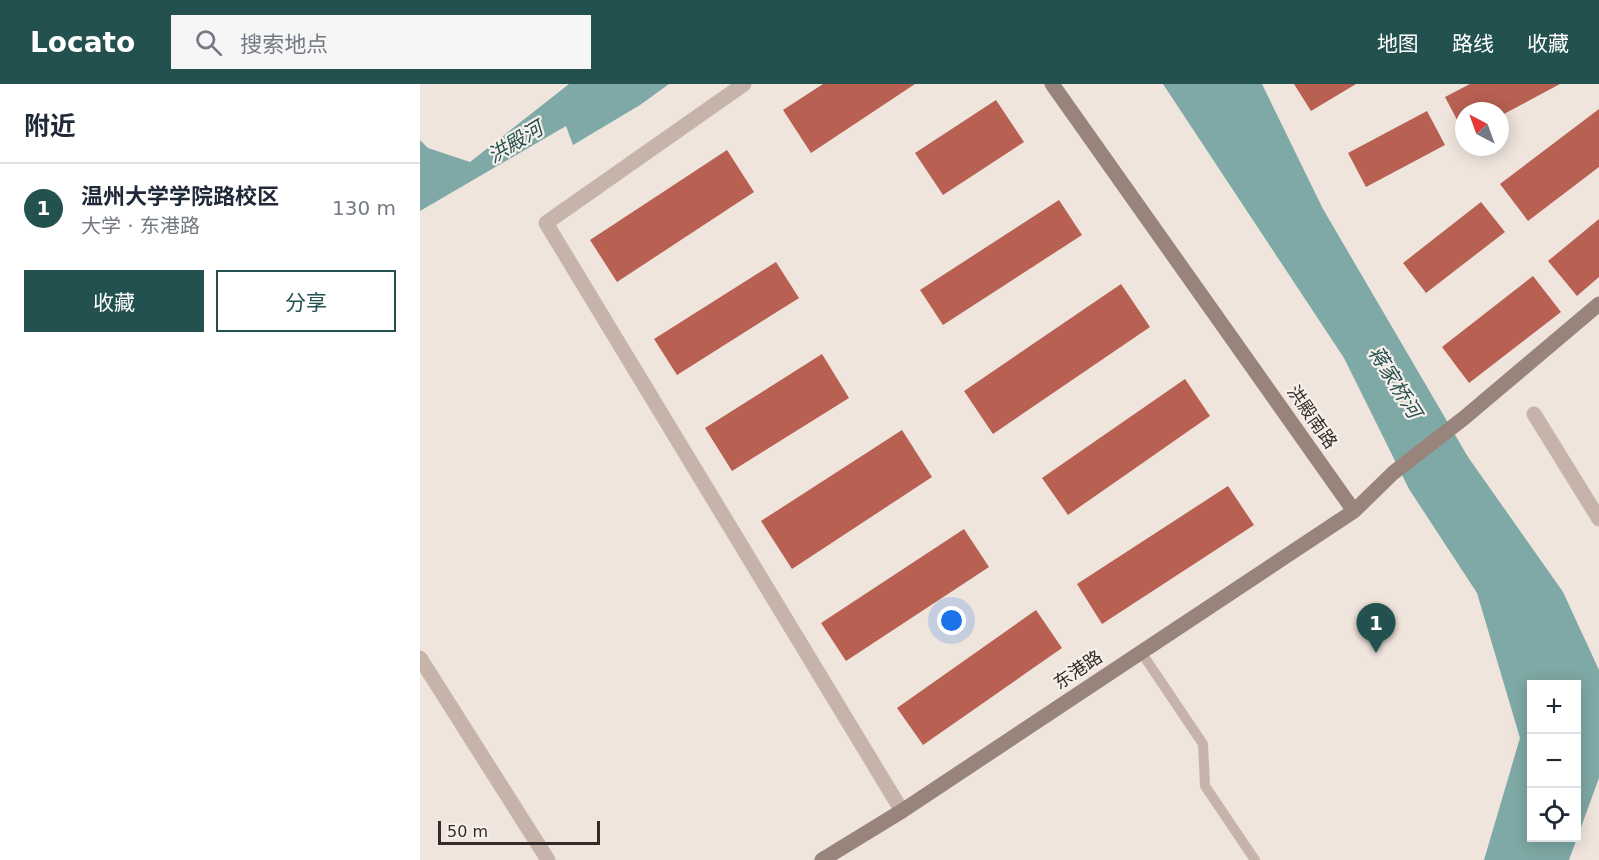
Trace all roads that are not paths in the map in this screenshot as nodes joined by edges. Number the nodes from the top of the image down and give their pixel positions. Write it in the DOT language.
graph roads {
  1 [pos="744,84"];
  2 [pos="1052,84"];
  3 [pos="1599,304"];
  4 [pos="1533,414"];
  5 [pos="1354,511"];
  6 [pos="1599,519"];
  7 [pos="1141,652"];
  8 [pos="420,658"];
  9 [pos="902,811"];
  10 [pos="548,860"];
  11 [pos="822,860"];
  12 [pos="1255,860"];
  1 -- 9 [label="street"];
  2 -- 5 [label="street, 洪殿南路"];
  3 -- 5 [label="street"];
  4 -- 6 [label="street"];
  5 -- 7 [label="street, 东港路"];
  7 -- 9 [label="street, 东港路"];
  7 -- 12 [label="lane"];
  8 -- 10 [label="street"];
  9 -- 11 [label="street, 东港路"];
}
